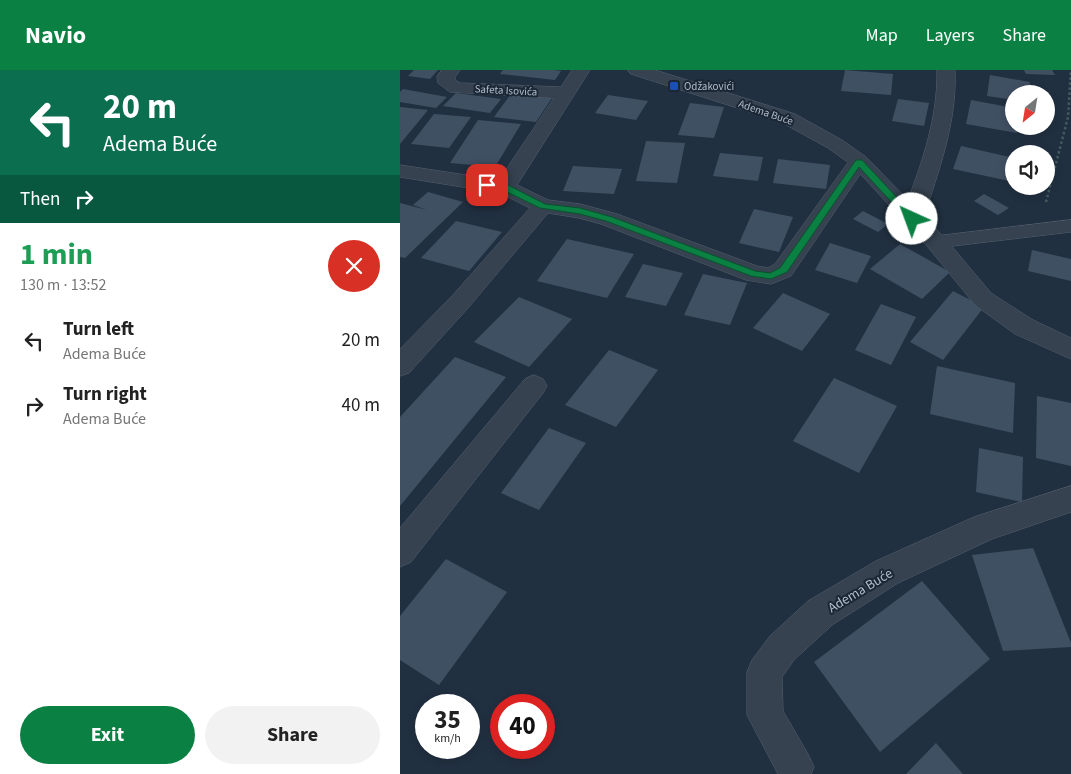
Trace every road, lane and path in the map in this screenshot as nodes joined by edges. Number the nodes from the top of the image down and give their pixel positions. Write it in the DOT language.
graph roads {
  1 [pos="581,70"];
  2 [pos="637,70"];
  3 [pos="946,70"];
  4 [pos="1071,70"];
  5 [pos="449,76"];
  6 [pos="566,93"];
  7 [pos="859,161"];
  8 [pos="400,171"];
  9 [pos="505,187"];
  10 [pos="543,206"];
  11 [pos="912,219"];
  12 [pos="1071,226"];
  13 [pos="1038,231"];
  14 [pos="936,242"];
  15 [pos="1071,349"];
  16 [pos="400,366"];
  17 [pos="534,386"];
  18 [pos="1071,499"];
  19 [pos="400,552"];
  20 [pos="795,768"];
  1 -- 6 [label="street"];
  2 -- 7 [label="street, Adema Buće"];
  3 -- 11 [label="street"];
  4 -- 13 [label="path"];
  5 -- 6 [label="street, Safeta Isovića"];
  6 -- 9 [label="street"];
  7 -- 10 [label="street"];
  7 -- 11 [label="street, Adema Buće"];
  8 -- 9 [label="street"];
  9 -- 10 [label="street"];
  10 -- 16 [label="street"];
  11 -- 14 [label="street, Adema Buće"];
  12 -- 13 [label="lane"];
  13 -- 14 [label="lane"];
  14 -- 15 [label="street, Adema Buće"];
  17 -- 19 [label="street"];
  18 -- 20 [label="street, Adema Buće"];
}
